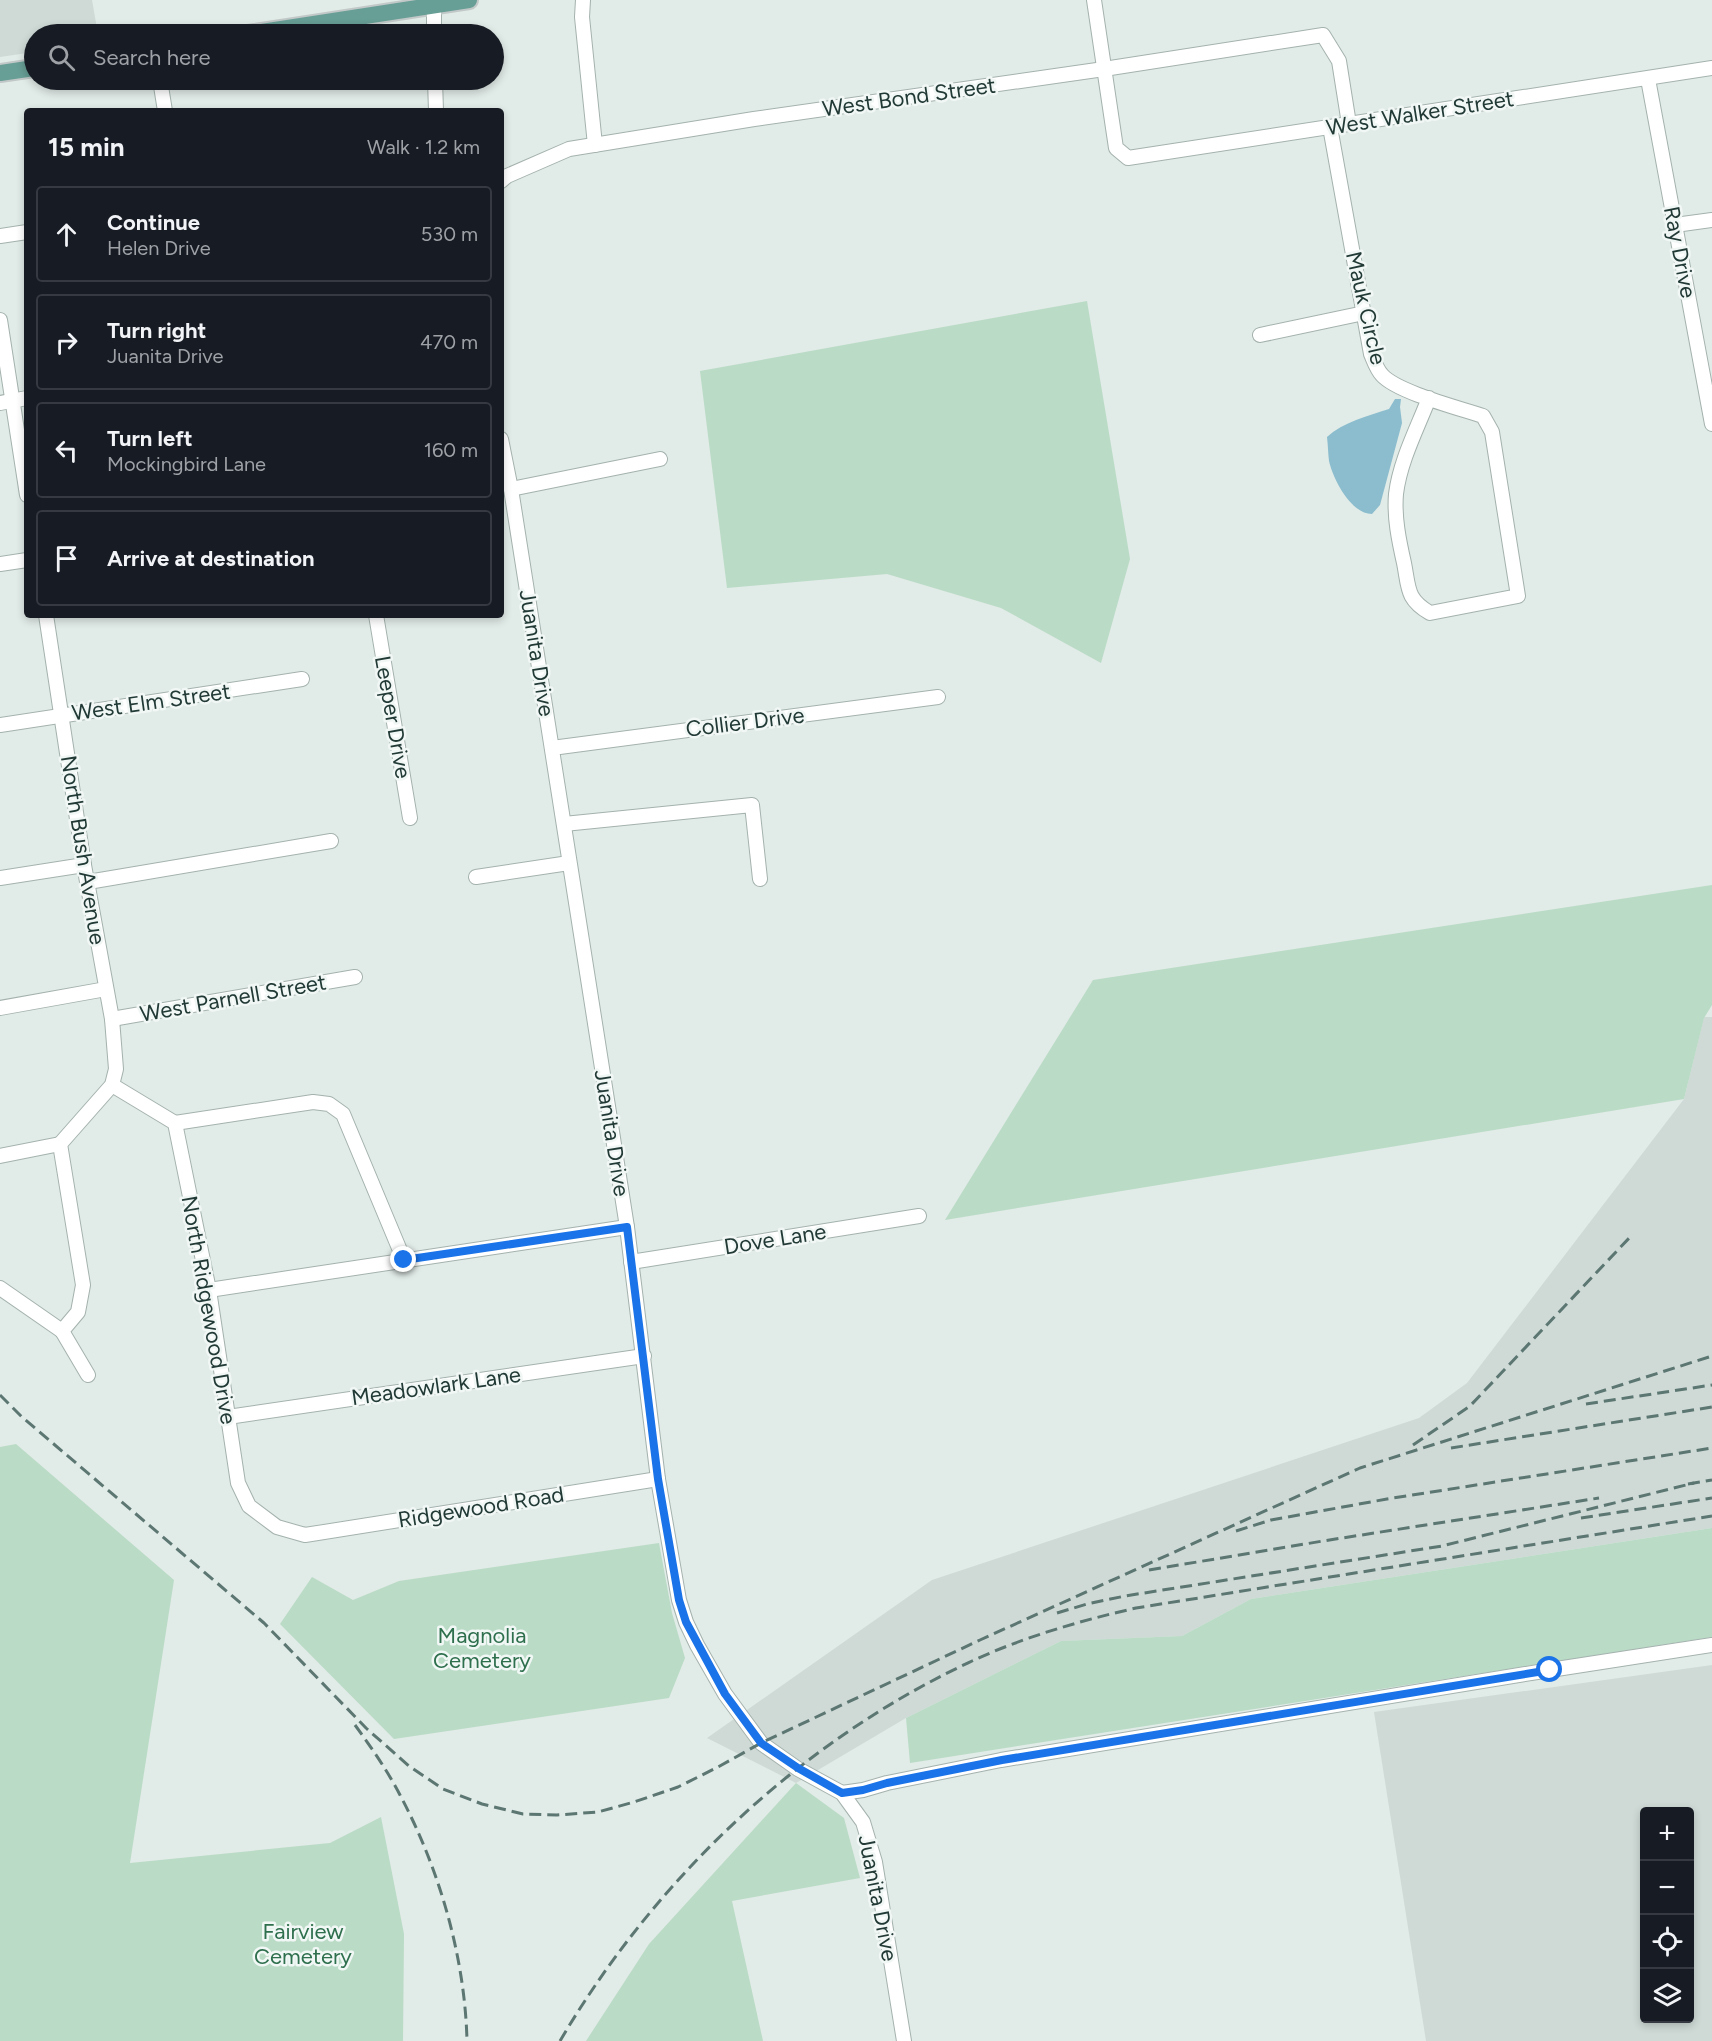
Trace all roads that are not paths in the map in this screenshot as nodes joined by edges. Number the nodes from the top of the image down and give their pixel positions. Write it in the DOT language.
graph roads {
  1 [pos="469,0"];
  2 [pos="583,0"];
  3 [pos="1094,0"];
  4 [pos="434,5"];
  5 [pos="312,24"];
  6 [pos="434,24"];
  7 [pos="1712,68"];
  8 [pos="24,69"];
  9 [pos="1104,69"];
  10 [pos="0,73"];
  11 [pos="1648,79"];
  12 [pos="162,90"];
  13 [pos="435,90"];
  14 [pos="165,108"];
  15 [pos="436,108"];
  16 [pos="1349,124"];
  17 [pos="1330,127"];
  18 [pos="594,145"];
  19 [pos="504,178"];
  20 [pos="1712,220"];
  21 [pos="1675,225"];
  22 [pos="24,232"];
  23 [pos="0,236"];
  24 [pos="1364,313"];
  25 [pos="0,320"];
  26 [pos="1260,335"];
  27 [pos="1709,389"];
  28 [pos="1430,398"];
  29 [pos="13,400"];
  30 [pos="1712,424"];
  31 [pos="504,454"];
  32 [pos="660,459"];
  33 [pos="24,475"];
  34 [pos="511,489"];
  35 [pos="24,560"];
  36 [pos="0,564"];
  37 [pos="46,618"];
  38 [pos="377,618"];
  39 [pos="302,679"];
  40 [pos="938,697"];
  41 [pos="61,715"];
  42 [pos="0,725"];
  43 [pos="552,748"];
  44 [pos="410,818"];
  45 [pos="564,824"];
  46 [pos="331,841"];
  47 [pos="569,863"];
  48 [pos="84,864"];
  49 [pos="476,877"];
  50 [pos="0,878"];
  51 [pos="760,879"];
  52 [pos="88,882"];
  53 [pos="355,977"];
  54 [pos="106,989"];
  55 [pos="0,1008"];
  56 [pos="112,1019"];
  57 [pos="112,1084"];
  58 [pos="175,1123"];
  59 [pos="60,1144"];
  60 [pos="0,1156"];
  61 [pos="919,1216"];
  62 [pos="627,1227"];
  63 [pos="404,1260"];
  64 [pos="631,1262"];
  65 [pos="0,1288"];
  66 [pos="208,1290"];
  67 [pos="62,1331"];
  68 [pos="644,1356"];
  69 [pos="88,1375"];
  70 [pos="228,1417"];
  71 [pos="658,1479"];
  72 [pos="304,1535"];
  73 [pos="1712,1645"];
  74 [pos="842,1793"];
  75 [pos="904,2041"];
  1 -- 4 [label="main road"];
  2 -- 18 [label="street"];
  3 -- 9 [label="street"];
  4 -- 5 [label="main road"];
  4 -- 6 [label="street"];
  7 -- 11 [label="street, West Walker Street"];
  8 -- 10 [label="main road"];
  9 -- 16 [label="street, West Bond Street"];
  9 -- 17 [label="street, West Walker Street"];
  9 -- 18 [label="street, West Bond Street"];
  11 -- 16 [label="street, West Walker Street"];
  11 -- 21 [label="street, Ray Drive"];
  12 -- 14 [label="street"];
  13 -- 15 [label="street"];
  16 -- 17 [label="street, West Walker Street"];
  17 -- 24 [label="street, Mauk Circle"];
  18 -- 19 [label="street, West Bond Street"];
  20 -- 21 [label="street"];
  21 -- 27 [label="street, Ray Drive"];
  22 -- 23 [label="street"];
  24 -- 26 [label="street"];
  24 -- 28 [label="street, Mauk Circle"];
  25 -- 29 [label="street"];
  27 -- 30 [label="street, Ray Drive"];
  28 -- 28 [label="street, Mauk Circle"];
  29 -- 33 [label="street"];
  31 -- 34 [label="street, Juanita Drive"];
  32 -- 34 [label="street"];
  34 -- 43 [label="street, Juanita Drive"];
  35 -- 36 [label="street"];
  37 -- 41 [label="street, North Bush Avenue"];
  38 -- 44 [label="street, Leeper Drive"];
  39 -- 41 [label="street, West Elm Street"];
  40 -- 43 [label="street, Collier Drive"];
  41 -- 42 [label="street, West Elm Street"];
  41 -- 48 [label="street, North Bush Avenue"];
  43 -- 45 [label="street, Juanita Drive"];
  45 -- 47 [label="street, Juanita Drive"];
  45 -- 51 [label="street"];
  46 -- 52 [label="street"];
  47 -- 49 [label="street"];
  47 -- 62 [label="street, Juanita Drive"];
  48 -- 50 [label="street"];
  48 -- 52 [label="street, North Bush Avenue"];
  52 -- 54 [label="street, North Bush Avenue"];
  53 -- 56 [label="street, West Parnell Street"];
  54 -- 55 [label="street"];
  54 -- 56 [label="street, North Bush Avenue"];
  56 -- 57 [label="street, North Bush Avenue"];
  57 -- 58 [label="street"];
  57 -- 59 [label="street"];
  58 -- 63 [label="street"];
  58 -- 66 [label="street, North Ridgewood Drive"];
  59 -- 60 [label="street"];
  59 -- 67 [label="street"];
  61 -- 64 [label="street, Dove Lane"];
  62 -- 63 [label="street"];
  62 -- 64 [label="street, Juanita Drive"];
  63 -- 66 [label="street"];
  64 -- 68 [label="street, Juanita Drive"];
  65 -- 67 [label="street"];
  66 -- 70 [label="street, North Ridgewood Drive"];
  67 -- 69 [label="street"];
  68 -- 70 [label="street, Meadowlark Lane"];
  68 -- 71 [label="street, Juanita Drive"];
  70 -- 72 [label="street, North Ridgewood Drive"];
  71 -- 72 [label="street, Ridgewood Road"];
  71 -- 74 [label="street, Juanita Drive"];
  73 -- 74 [label="street"];
  74 -- 75 [label="street, Juanita Drive"];
}
